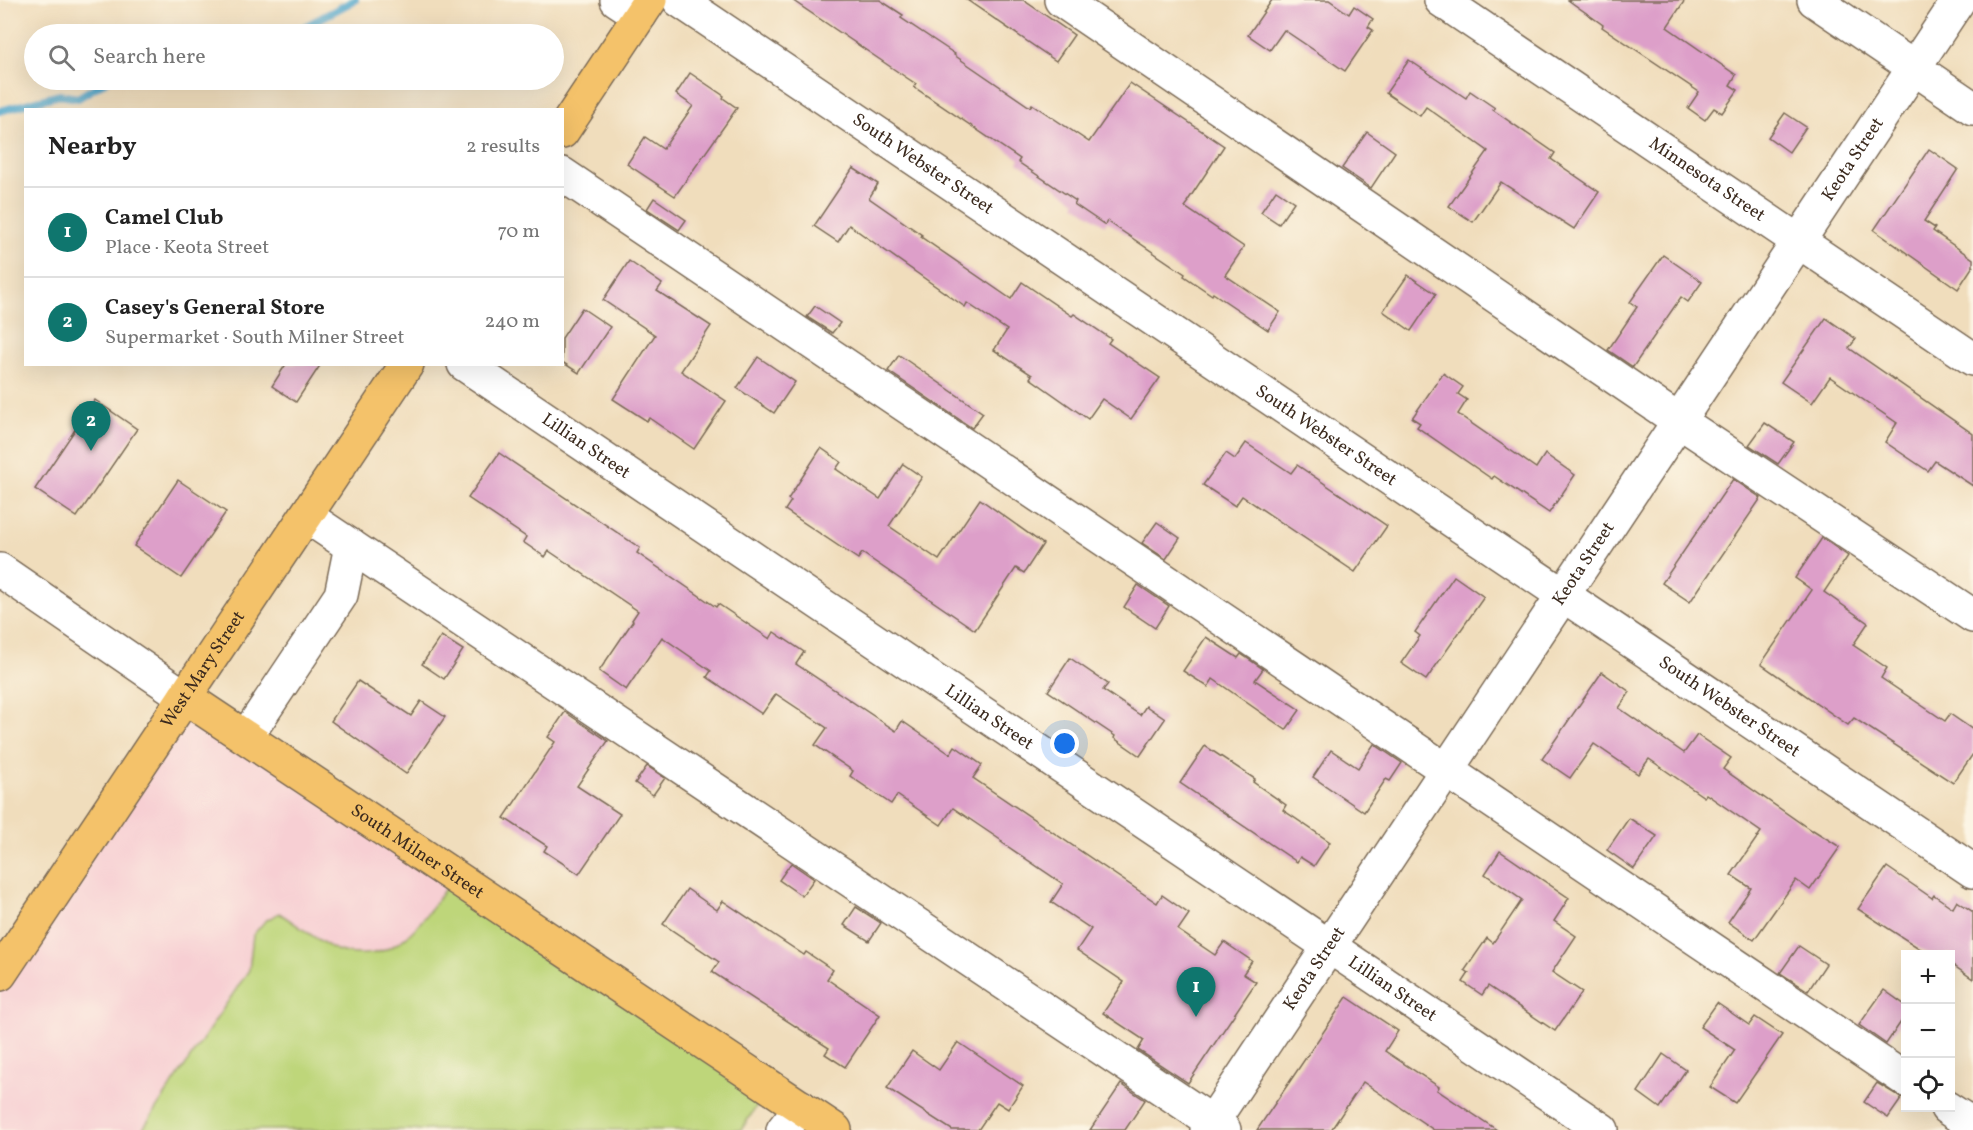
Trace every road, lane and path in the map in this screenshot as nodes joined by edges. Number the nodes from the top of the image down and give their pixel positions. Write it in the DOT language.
graph roads {
  1 [pos="679,0"];
  2 [pos="1061,0"];
  3 [pos="1441,0"];
  4 [pos="1814,0"];
  5 [pos="1959,0"];
  6 [pos="636,5"];
  7 [pos="1914,68"];
  8 [pos="1973,108"];
  9 [pos="564,129"];
  10 [pos="564,175"];
  11 [pos="1799,241"];
  12 [pos="1973,359"];
  13 [pos="406,366"];
  14 [pos="467,366"];
  15 [pos="1679,421"];
  16 [pos="306,516"];
  17 [pos="351,546"];
  18 [pos="0,570"];
  19 [pos="1563,596"];
  20 [pos="1973,616"];
  21 [pos="185,697"];
  22 [pos="246,737"];
  23 [pos="1447,770"];
  24 [pos="1973,871"];
  25 [pos="1329,946"];
  26 [pos="0,974"];
  27 [pos="1901,1077"];
  28 [pos="1954,1112"];
  29 [pos="792,1118"];
  30 [pos="1973,1125"];
  31 [pos="1215,1127"];
  32 [pos="835,1130"];
  33 [pos="1602,1130"];
  1 -- 19 [label="street, South Webster Street"];
  2 -- 15 [label="street"];
  3 -- 11 [label="street, Minnesota Street"];
  4 -- 7 [label="street"];
  5 -- 7 [label="street, Keota Street"];
  6 -- 9 [label="main road"];
  7 -- 8 [label="street"];
  7 -- 11 [label="street, Keota Street"];
  10 -- 23 [label="street"];
  11 -- 12 [label="street, Minnesota Street"];
  11 -- 15 [label="street, Keota Street"];
  13 -- 16 [label="main road, West Mary Street"];
  14 -- 25 [label="street, Lillian Street"];
  15 -- 19 [label="street, Keota Street"];
  15 -- 20 [label="street"];
  16 -- 17 [label="street"];
  16 -- 21 [label="main road, West Mary Street"];
  17 -- 22 [label="street"];
  17 -- 31 [label="street"];
  18 -- 21 [label="street, South Milner Street"];
  19 -- 23 [label="street, Keota Street"];
  19 -- 24 [label="street, South Webster Street"];
  21 -- 22 [label="main road, South Milner Street"];
  21 -- 26 [label="main road, West Mary Street"];
  22 -- 29 [label="main road, South Milner Street"];
  23 -- 25 [label="street, Keota Street"];
  23 -- 27 [label="street"];
  25 -- 31 [label="street, Keota Street"];
  25 -- 33 [label="street, Lillian Street"];
  28 -- 30 [label="street"];
  29 -- 32 [label="main road, South Milner Street"];
}
